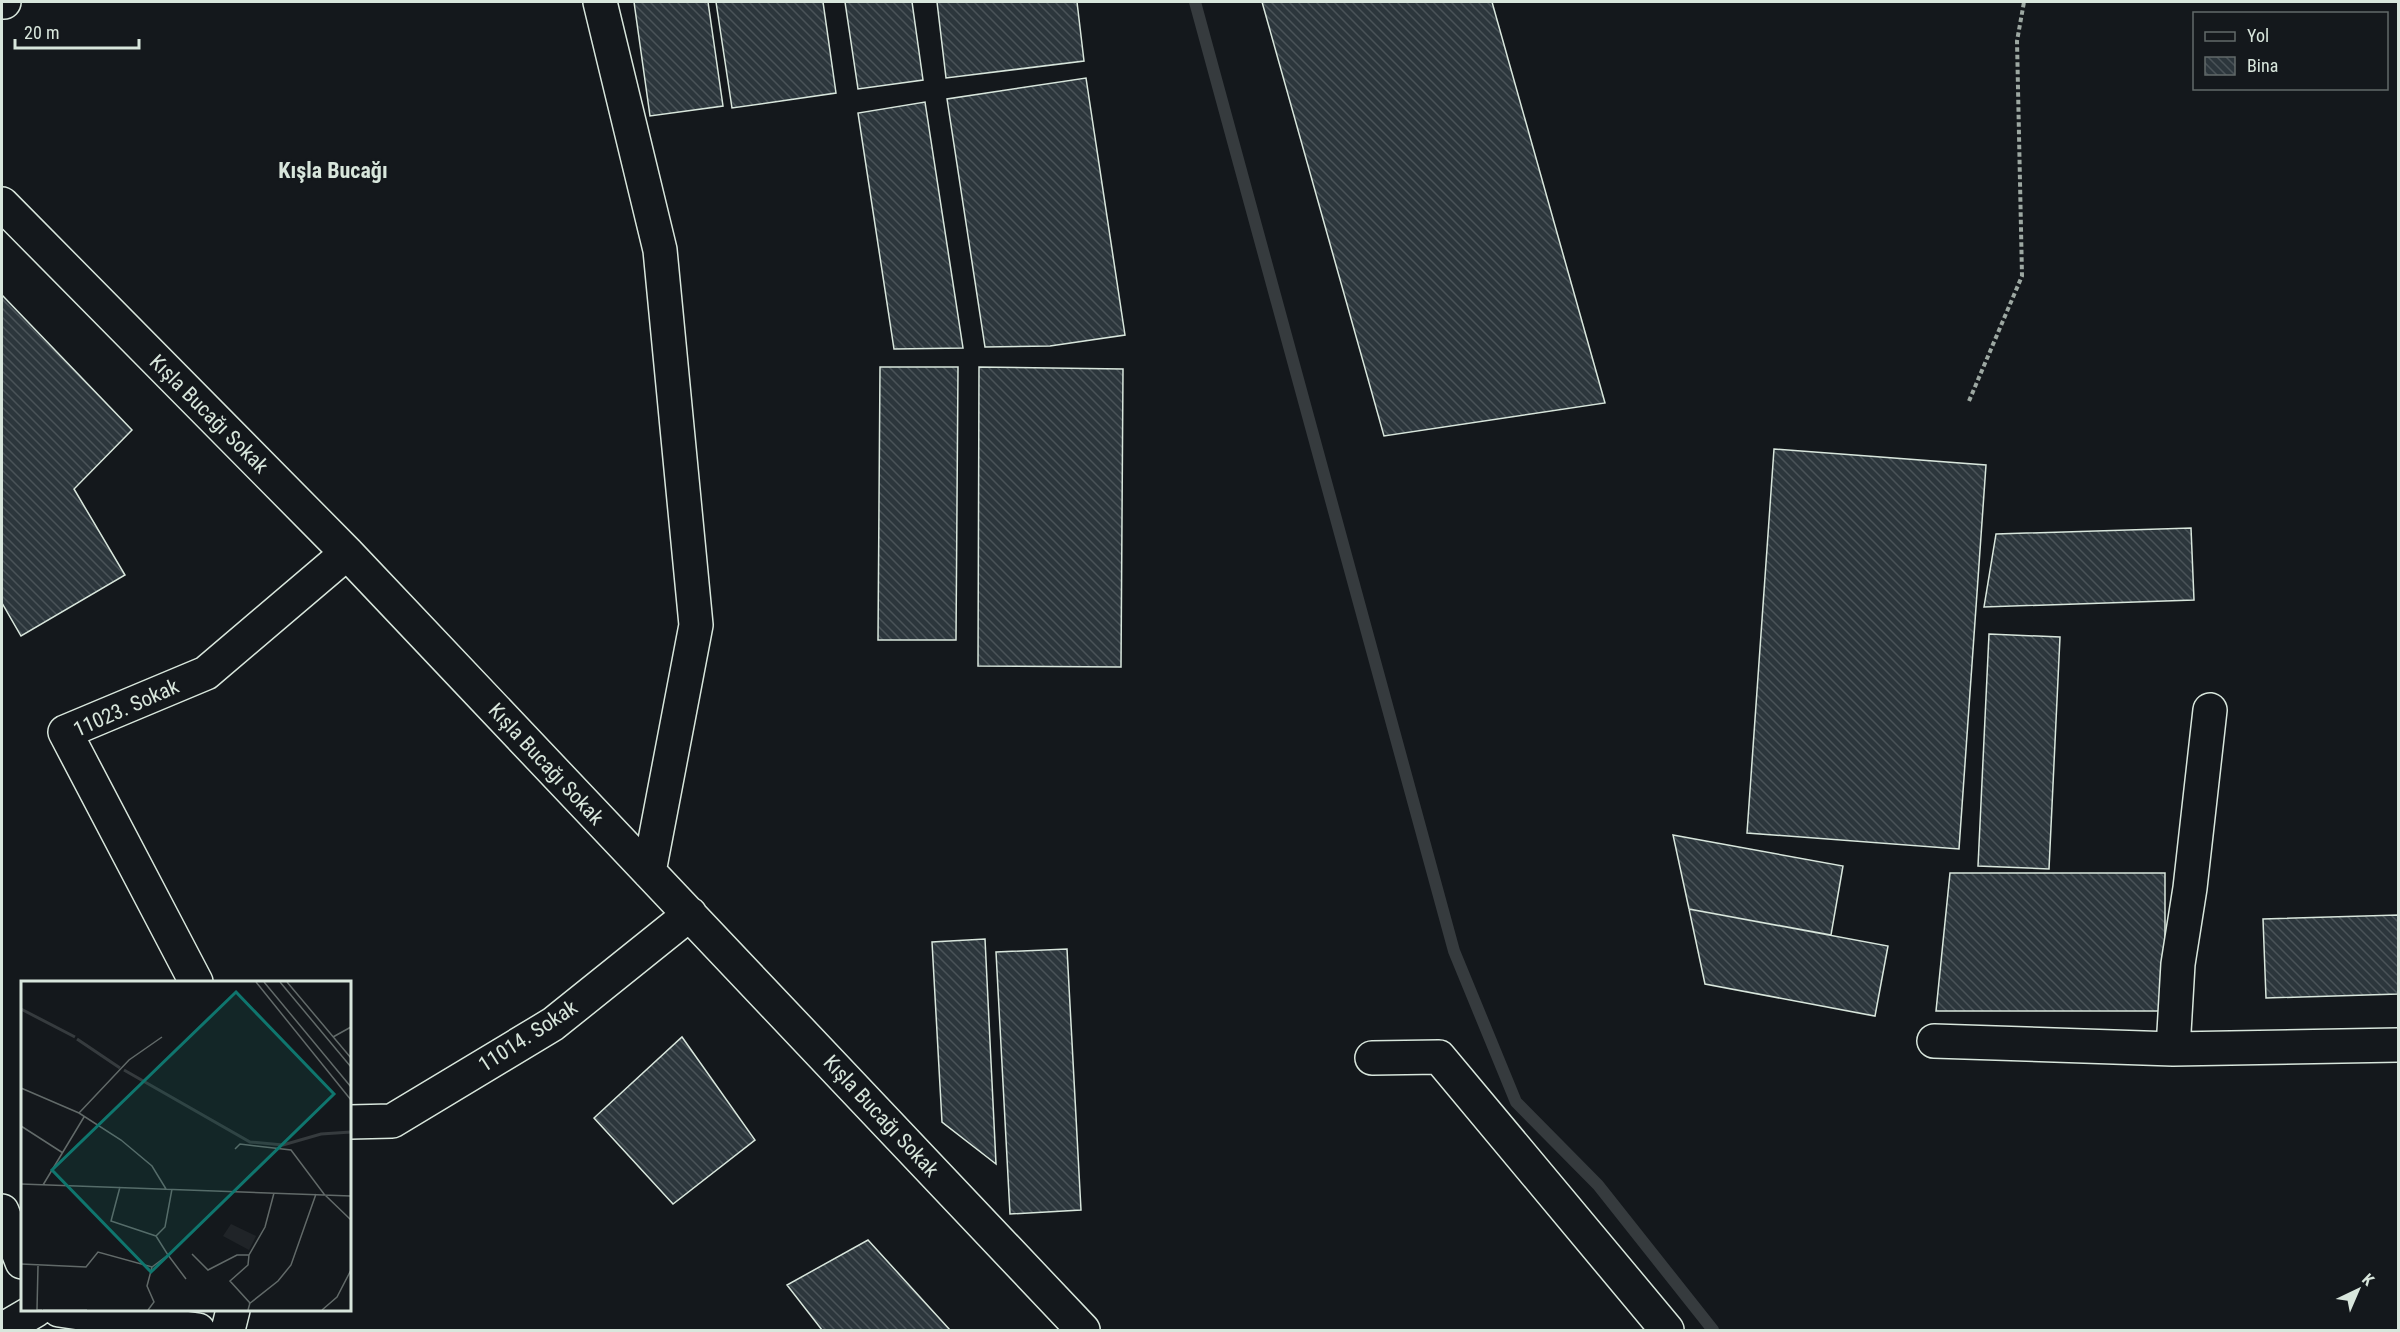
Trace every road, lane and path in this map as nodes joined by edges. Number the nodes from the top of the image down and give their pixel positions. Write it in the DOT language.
graph roads {
  1 [pos="600,2"];
  2 [pos="2024,2"];
  3 [pos="2,204"];
  4 [pos="1969,401"];
  5 [pos="347,553"];
  6 [pos="2210,710"];
  7 [pos="649,872"];
  8 [pos="690,915"];
  9 [pos="195,981"];
  10 [pos="1934,1041"];
  11 [pos="2398,1045"];
  12 [pos="2173,1049"];
  13 [pos="1372,1058"];
  14 [pos="351,1122"];
  15 [pos="2,1211"];
  16 [pos="21,1259"];
  17 [pos="34,1311"];
  18 [pos="66,1311"];
  19 [pos="233,1311"];
  20 [pos="2,1330"];
  21 [pos="198,1330"];
  22 [pos="228,1330"];
  23 [pos="1083,1330"];
  24 [pos="1667,1330"];
  1 -- 7 [label="street"];
  2 -- 4 [label="path"];
  3 -- 5 [label="street, Kışla Bucağı Sokak"];
  5 -- 7 [label="street, Kışla Bucağı Sokak"];
  5 -- 9 [label="street, 11023. Sokak"];
  6 -- 12 [label="street"];
  7 -- 8 [label="street, Kışla Bucağı Sokak"];
  8 -- 14 [label="street, 11014. Sokak"];
  8 -- 23 [label="street, Kışla Bucağı Sokak"];
  10 -- 12 [label="street"];
  11 -- 12 [label="street"];
  13 -- 24 [label="street"];
  15 -- 16 [label="street"];
  17 -- 20 [label="street"];
  18 -- 21 [label="street"];
  19 -- 22 [label="street"];
}
